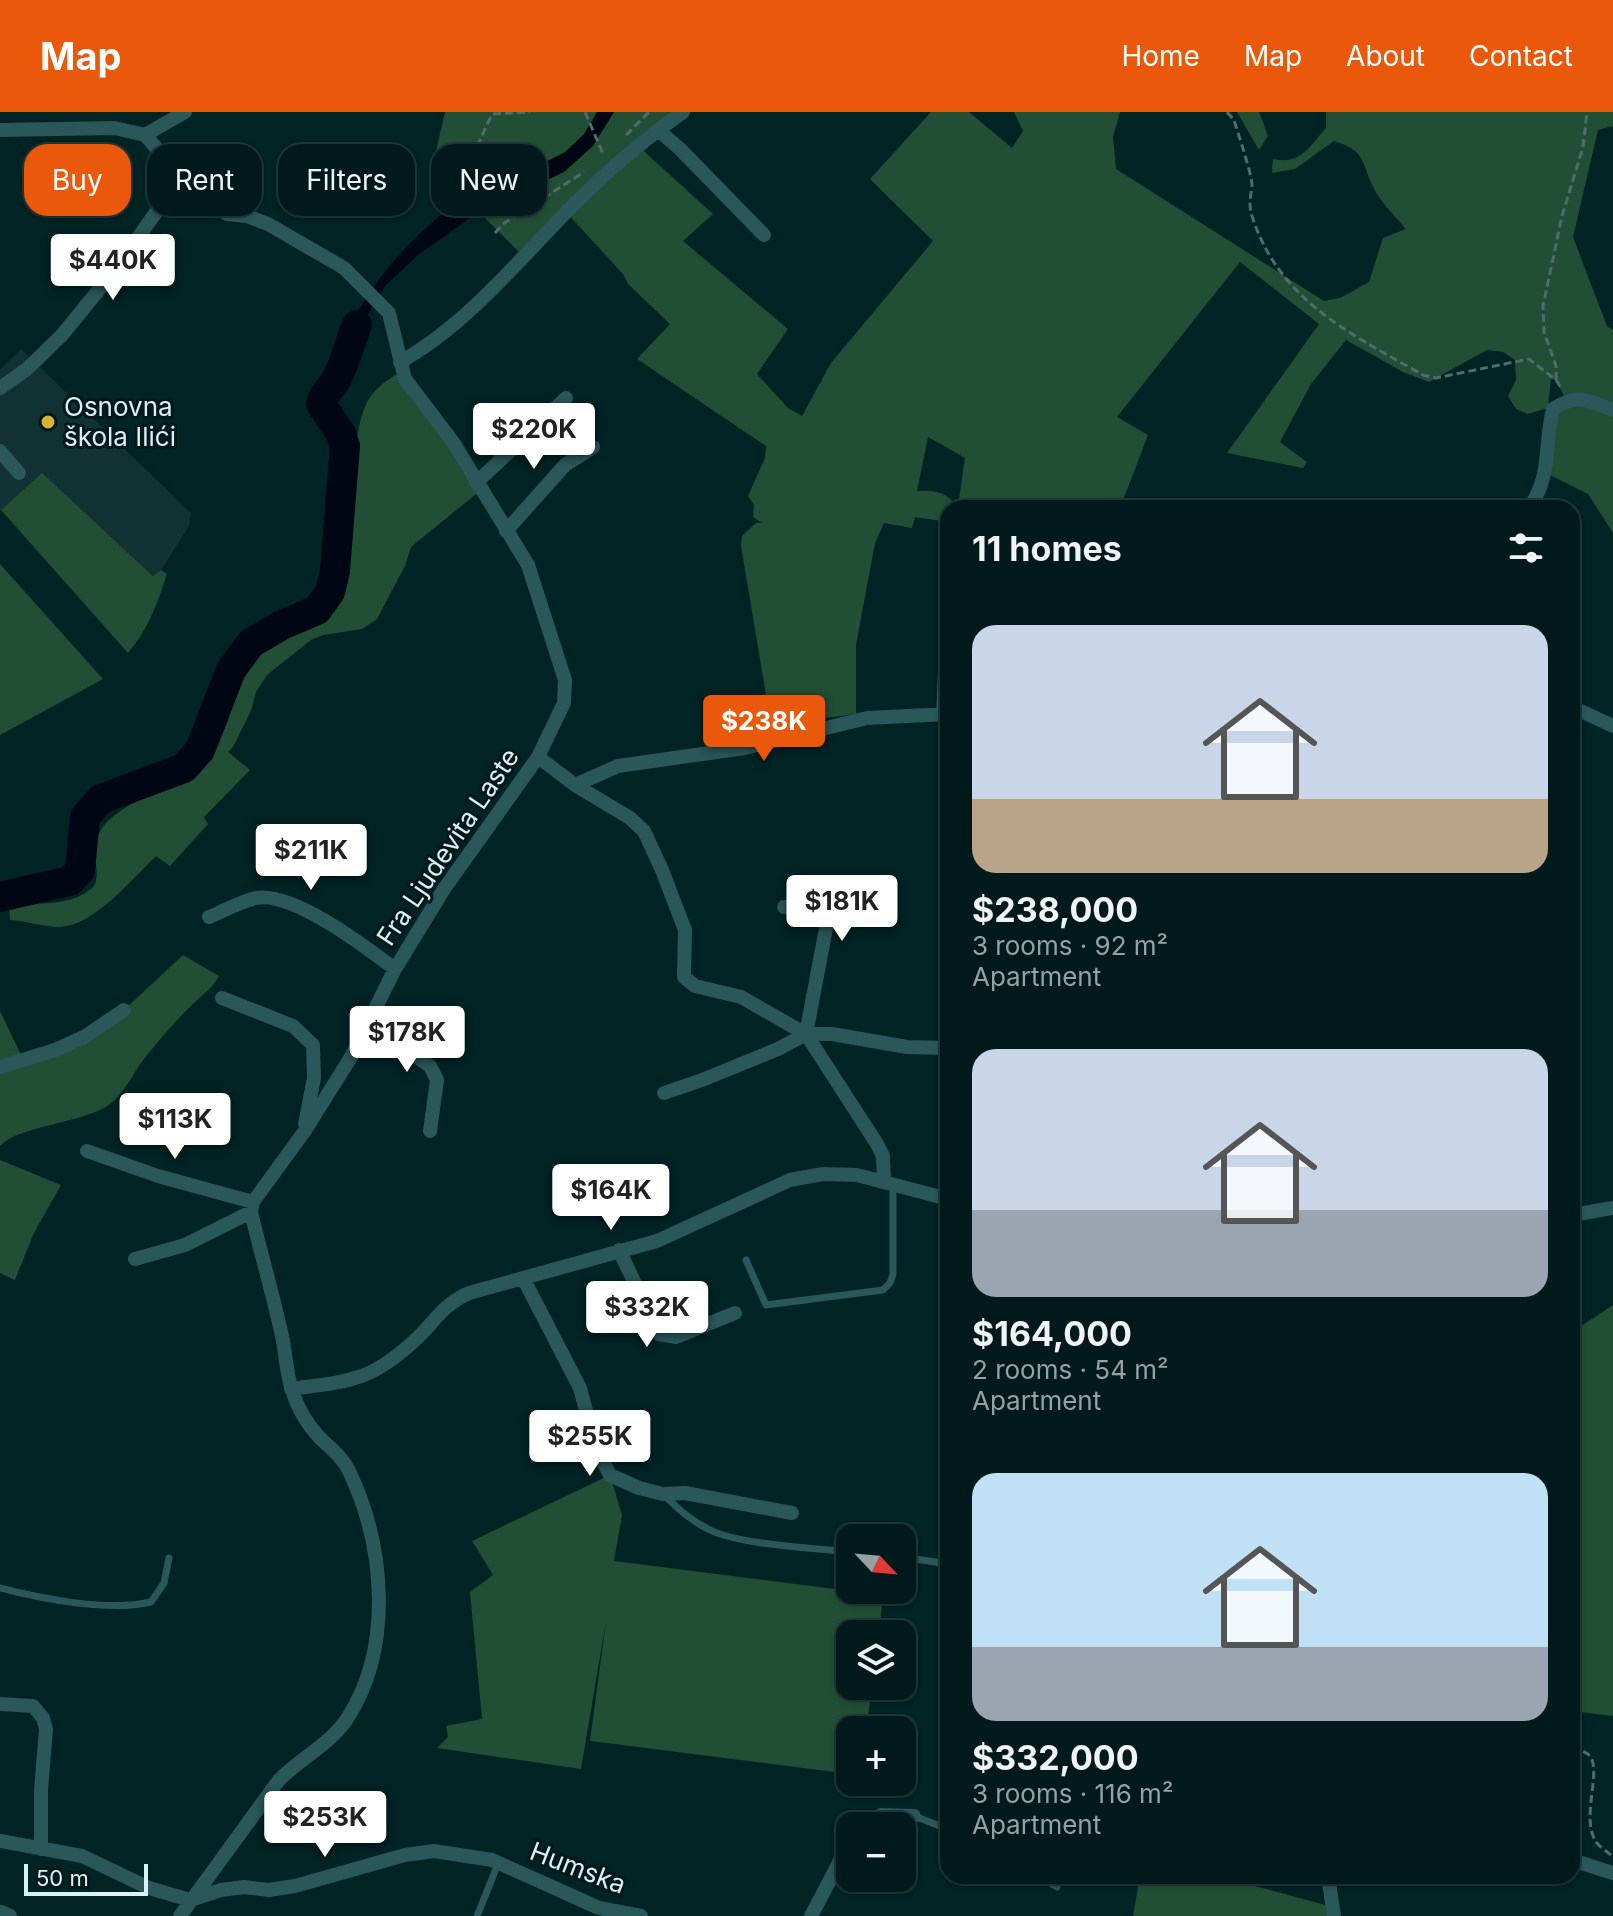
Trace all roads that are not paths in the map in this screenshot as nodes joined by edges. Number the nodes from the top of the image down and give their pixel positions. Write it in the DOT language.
graph roads {
  1 [pos="185,112"];
  2 [pos="683,112"];
  3 [pos="0,130"];
  4 [pos="658,130"];
  5 [pos="145,135"];
  6 [pos="153,144"];
  7 [pos="153,216"];
  8 [pos="247,216"];
  9 [pos="764,235"];
  10 [pos="400,362"];
  11 [pos="0,388"];
  12 [pos="566,398"];
  13 [pos="1613,410"];
  14 [pos="593,447"];
  15 [pos="0,451"];
  16 [pos="19,473"];
  17 [pos="476,483"];
  18 [pos="1535,500"];
  19 [pos="506,531"];
  20 [pos="1580,711"];
  21 [pos="940,714"];
  22 [pos="1613,726"];
  23 [pos="538,757"];
  24 [pos="575,785"];
  25 [pos="784,907"];
  26 [pos="209,917"];
  27 [pos="395,969"];
  28 [pos="222,998"];
  29 [pos="124,1010"];
  30 [pos="369,1025"];
  31 [pos="806,1034"];
  32 [pos="940,1048"];
  33 [pos="0,1067"];
  34 [pos="664,1093"];
  35 [pos="430,1131"];
  36 [pos="304,1132"];
  37 [pos="87,1151"];
  38 [pos="888,1182"];
  39 [pos="940,1197"];
  40 [pos="252,1207"];
  41 [pos="1613,1208"];
  42 [pos="1580,1214"];
  43 [pos="619,1250"];
  44 [pos="135,1259"];
  45 [pos="746,1260"];
  46 [pos="523,1278"];
  47 [pos="735,1313"];
  48 [pos="291,1389"];
  49 [pos="663,1494"];
  50 [pos="792,1513"];
  51 [pos="836,1550"];
  52 [pos="169,1558"];
  53 [pos="916,1559"];
  54 [pos="940,1563"];
  55 [pos="0,1588"];
  56 [pos="0,1704"];
  57 [pos="916,1817"];
  58 [pos="940,1826"];
  59 [pos="0,1841"];
  60 [pos="41,1849"];
  61 [pos="499,1862"];
  62 [pos="1580,1863"];
  63 [pos="836,1869"];
  64 [pos="1613,1873"];
  65 [pos="1052,1884"];
  66 [pos="1329,1884"];
  67 [pos="1057,1887"];
  68 [pos="190,1900"];
  69 [pos="1,1912"];
  70 [pos="10,1916"];
  71 [pos="180,1916"];
  72 [pos="477,1916"];
  73 [pos="641,1916"];
  74 [pos="811,1916"];
  75 [pos="1334,1916"];
  1 -- 5 [label="street"];
  2 -- 4 [label="street"];
  3 -- 5 [label="street"];
  4 -- 9 [label="street"];
  4 -- 10 [label="street"];
  5 -- 6 [label="street, Fra Ljudevita Laste"];
  7 -- 11 [label="street"];
  8 -- 10 [label="street, Fra Ljudevita Laste"];
  10 -- 17 [label="street, Fra Ljudevita Laste"];
  12 -- 17 [label="street"];
  13 -- 18 [label="street"];
  14 -- 19 [label="street"];
  15 -- 16 [label="street"];
  17 -- 19 [label="street, Fra Ljudevita Laste"];
  19 -- 23 [label="street, Fra Ljudevita Laste"];
  20 -- 22 [label="street"];
  21 -- 24 [label="street"];
  23 -- 24 [label="street"];
  23 -- 27 [label="street, Fra Ljudevita Laste"];
  24 -- 31 [label="street"];
  25 -- 31 [label="street"];
  26 -- 27 [label="street"];
  27 -- 30 [label="street, Fra Ljudevita Laste"];
  28 -- 36 [label="street"];
  29 -- 33 [label="street"];
  30 -- 35 [label="street"];
  30 -- 36 [label="street, Fra Ljudevita Laste"];
  31 -- 32 [label="street"];
  31 -- 34 [label="street"];
  31 -- 38 [label="street"];
  36 -- 40 [label="street, Fra Ljudevita Laste"];
  37 -- 40 [label="street"];
  38 -- 39 [label="street"];
  38 -- 43 [label="street"];
  38 -- 45 [label="lane"];
  40 -- 44 [label="street"];
  40 -- 48 [label="street"];
  41 -- 42 [label="street"];
  43 -- 46 [label="street"];
  43 -- 47 [label="street"];
  46 -- 48 [label="street"];
  46 -- 49 [label="street"];
  48 -- 68 [label="street"];
  49 -- 50 [label="street"];
  49 -- 51 [label="lane"];
  52 -- 55 [label="lane"];
  53 -- 54 [label="lane"];
  56 -- 60 [label="street"];
  57 -- 58 [label="lane"];
  59 -- 60 [label="street"];
  60 -- 68 [label="street"];
  61 -- 68 [label="street, Humska"];
  61 -- 72 [label="lane, Humska"];
  61 -- 73 [label="street, Humska"];
  62 -- 64 [label="street"];
  63 -- 74 [label="street"];
  65 -- 67 [label="lane"];
  66 -- 75 [label="street"];
  68 -- 71 [label="street"];
  69 -- 70 [label="street"];
}
